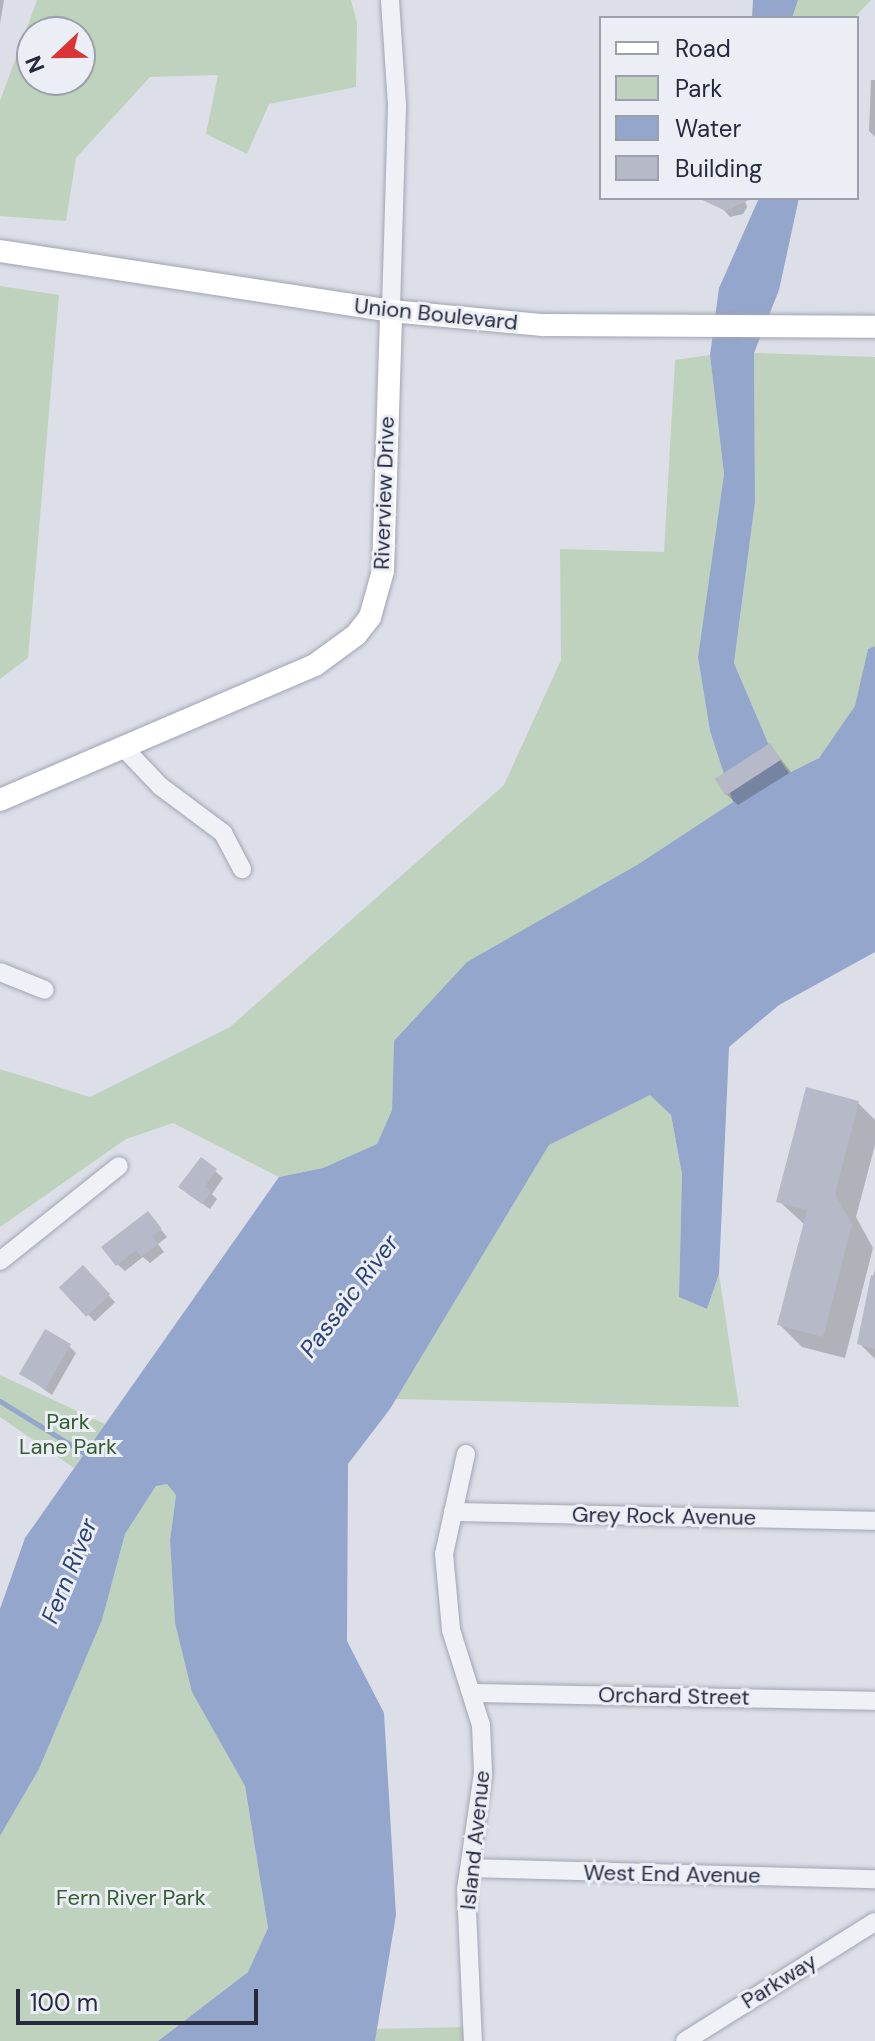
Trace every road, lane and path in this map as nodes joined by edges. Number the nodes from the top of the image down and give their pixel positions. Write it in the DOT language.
graph roads {
  1 [pos="390,0"];
  2 [pos="0,251"];
  3 [pos="391,311"];
  4 [pos="875,327"];
  5 [pos="123,747"];
  6 [pos="0,800"];
  7 [pos="242,869"];
  8 [pos="0,972"];
  9 [pos="45,990"];
  10 [pos="119,1166"];
  11 [pos="0,1261"];
  12 [pos="466,1454"];
  13 [pos="453,1512"];
  14 [pos="875,1521"];
  15 [pos="472,1693"];
  16 [pos="875,1701"];
  17 [pos="470,1868"];
  18 [pos="875,1879"];
  19 [pos="875,1922"];
  20 [pos="473,2041"];
  21 [pos="685,2041"];
  1 -- 3 [label="street, Riverview Drive"];
  2 -- 3 [label="main road, Union Boulevard"];
  3 -- 4 [label="main road, Union Boulevard"];
  3 -- 5 [label="main road, Riverview Drive"];
  5 -- 6 [label="main road, Riverview Drive"];
  5 -- 7 [label="street"];
  8 -- 9 [label="street"];
  10 -- 11 [label="street"];
  12 -- 13 [label="street, Island Avenue"];
  13 -- 14 [label="street, Grey Rock Avenue"];
  13 -- 15 [label="street, Island Avenue"];
  15 -- 16 [label="street, Orchard Street"];
  15 -- 17 [label="street, Island Avenue"];
  17 -- 18 [label="street, West End Avenue"];
  17 -- 20 [label="street, Island Avenue"];
  19 -- 21 [label="street, Parkway"];
}
